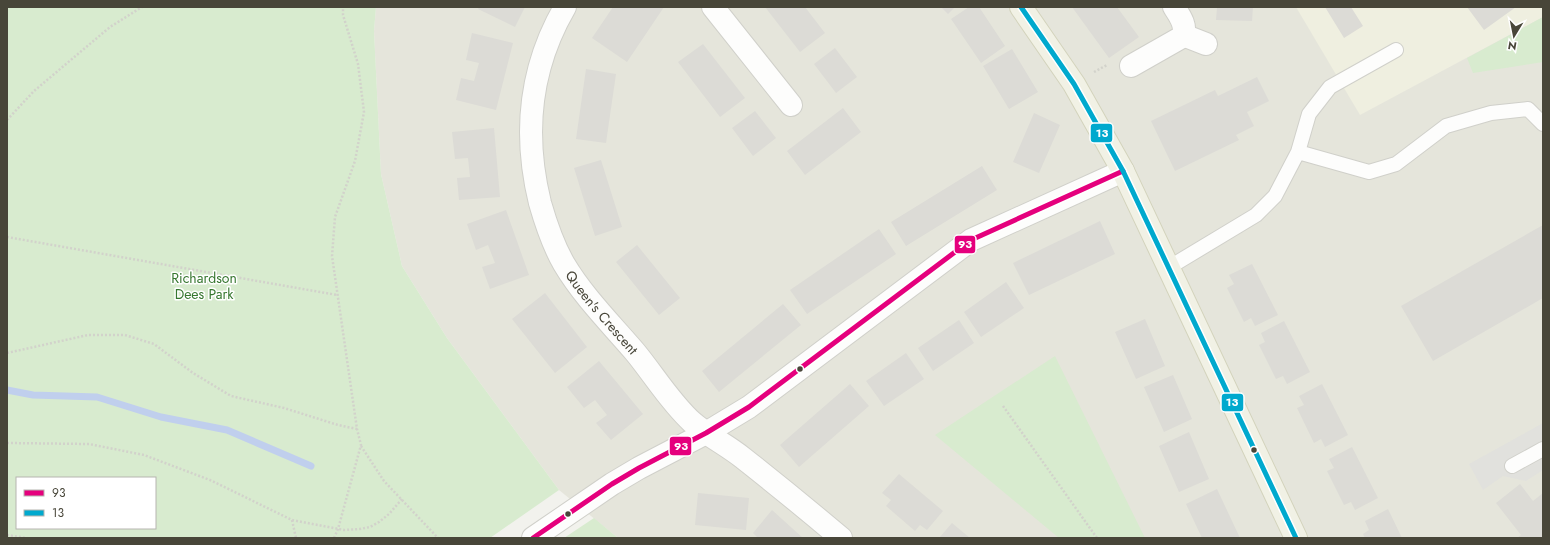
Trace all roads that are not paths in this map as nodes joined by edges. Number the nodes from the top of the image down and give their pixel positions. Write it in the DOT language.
graph roads {
  1 [pos="565,7"];
  2 [pos="713,7"];
  3 [pos="1021,7"];
  4 [pos="1174,7"];
  5 [pos="1183,35"];
  6 [pos="1206,44"];
  7 [pos="1396,50"];
  8 [pos="1131,66"];
  9 [pos="791,105"];
  10 [pos="1543,124"];
  11 [pos="1298,152"];
  12 [pos="1123,170"];
  13 [pos="1168,268"];
  14 [pos="706,433"];
  15 [pos="1543,449"];
  16 [pos="1512,466"];
  17 [pos="533,538"];
  18 [pos="841,538"];
  19 [pos="1296,538"];
  1 -- 14 [label="street, Queen's Crescent"];
  2 -- 9 [label="street"];
  3 -- 12 [label="main road"];
  4 -- 5 [label="street"];
  5 -- 6 [label="street"];
  5 -- 8 [label="street"];
  7 -- 11 [label="lane"];
  10 -- 11 [label="lane"];
  11 -- 13 [label="lane"];
  12 -- 13 [label="main road"];
  12 -- 14 [label="street"];
  13 -- 19 [label="main road"];
  14 -- 17 [label="street"];
  14 -- 18 [label="street, Queen's Crescent"];
  15 -- 16 [label="lane"];
}
